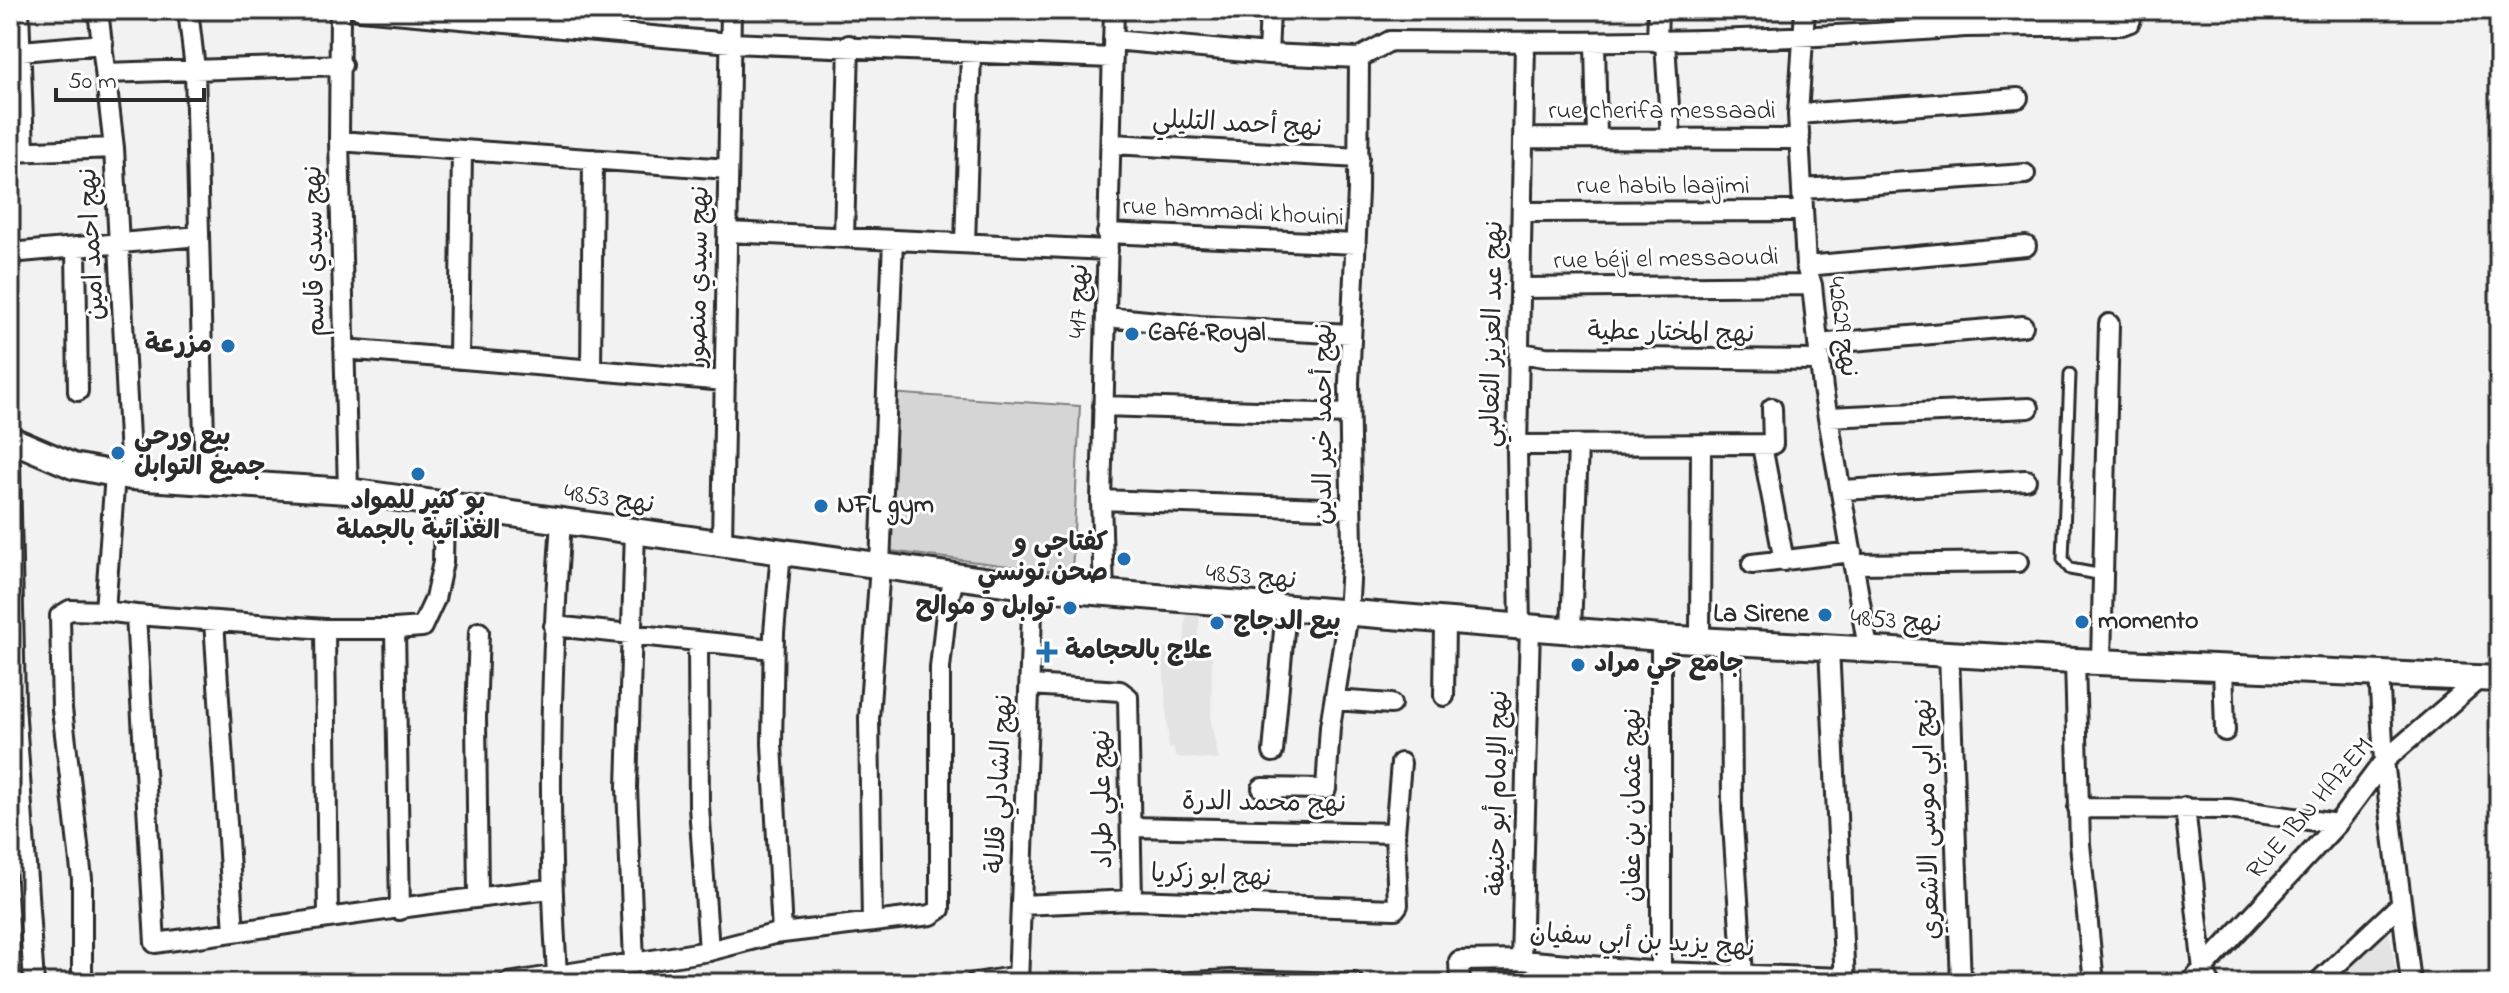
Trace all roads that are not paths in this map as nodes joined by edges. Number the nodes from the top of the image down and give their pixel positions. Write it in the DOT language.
graph roads {
  1 [pos="19,10"];
  2 [pos="98,10"];
  3 [pos="188,10"];
  4 [pos="340,10"];
  5 [pos="360,10"];
  6 [pos="731,10"];
  7 [pos="1114,10"];
  8 [pos="1270,10"];
  9 [pos="1658,10"];
  10 [pos="1805,10"];
  11 [pos="2134,10"];
  12 [pos="449,14"];
  13 [pos="526,17"];
  14 [pos="1965,19"];
  15 [pos="1804,39"];
  16 [pos="1595,42"];
  17 [pos="1661,42"];
  18 [pos="731,43"];
  19 [pos="1525,43"];
  20 [pos="103,44"];
  21 [pos="849,45"];
  22 [pos="1113,49"];
  23 [pos="15,52"];
  24 [pos="971,53"];
  25 [pos="1268,54"];
  26 [pos="1359,58"];
  27 [pos="342,65"];
  28 [pos="195,69"];
  29 [pos="106,73"];
  30 [pos="2018,98"];
  31 [pos="1798,114"];
  32 [pos="1523,138"];
  33 [pos="1597,138"];
  34 [pos="1671,139"];
  35 [pos="1800,139"];
  36 [pos="339,141"];
  37 [pos="1113,144"];
  38 [pos="114,148"];
  39 [pos="462,150"];
  40 [pos="17,152"];
  41 [pos="1359,158"];
  42 [pos="593,159"];
  43 [pos="728,169"];
  44 [pos="2025,174"];
  45 [pos="1803,189"];
  46 [pos="1802,211"];
  47 [pos="1523,212"];
  48 [pos="728,232"];
  49 [pos="199,236"];
  50 [pos="844,237"];
  51 [pos="893,240"];
  52 [pos="1108,241"];
  53 [pos="121,243"];
  54 [pos="965,243"];
  55 [pos="1356,244"];
  56 [pos="2026,246"];
  57 [pos="76,247"];
  58 [pos="10,253"];
  59 [pos="1806,266"];
  60 [pos="1812,285"];
  61 [pos="1521,288"];
  62 [pos="1106,317"];
  63 [pos="2109,324"];
  64 [pos="2023,326"];
  65 [pos="1350,334"];
  66 [pos="344,349"];
  67 [pos="1819,352"];
  68 [pos="1521,353"];
  69 [pos="459,359"];
  70 [pos="591,370"];
  71 [pos="2070,374"];
  72 [pos="725,381"];
  73 [pos="78,391"];
  74 [pos="1103,406"];
  75 [pos="1772,408"];
  76 [pos="2029,408"];
  77 [pos="1349,414"];
  78 [pos="1828,417"];
  79 [pos="10,439"];
  80 [pos="1518,445"];
  81 [pos="1578,446"];
  82 [pos="1701,446"];
  83 [pos="1762,446"];
  84 [pos="10,466"];
  85 [pos="123,475"];
  86 [pos="2026,480"];
  87 [pos="205,481"];
  88 [pos="1842,490"];
  89 [pos="348,491"];
  90 [pos="1101,500"];
  91 [pos="444,504"];
  92 [pos="1351,509"];
  93 [pos="561,521"];
  94 [pos="635,531"];
  95 [pos="722,543"];
  96 [pos="12,548"];
  97 [pos="781,551"];
  98 [pos="1853,558"];
  99 [pos="1784,561"];
  100 [pos="2018,562"];
  101 [pos="1752,564"];
  102 [pos="880,566"];
  103 [pos="956,574"];
  104 [pos="2103,575"];
  105 [pos="1033,587"];
  106 [pos="1104,593"];
  107 [pos="1286,609"];
  108 [pos="105,611"];
  109 [pos="1348,614"];
  110 [pos="136,615"];
  111 [pos="214,621"];
  112 [pos="1445,622"];
  113 [pos="13,624"];
  114 [pos="554,626"];
  115 [pos="1525,627"];
  116 [pos="325,629"];
  117 [pos="395,629"];
  118 [pos="1571,630"];
  119 [pos="479,632"];
  120 [pos="630,632"];
  121 [pos="1661,638"];
  122 [pos="1700,638"];
  123 [pos="1731,641"];
  124 [pos="698,643"];
  125 [pos="1829,647"];
  126 [pos="1868,648"];
  127 [pos="773,649"];
  128 [pos="1949,654"];
  129 [pos="2075,661"];
  130 [pos="2101,661"];
  131 [pos="2223,666"];
  132 [pos="2379,673"];
  133 [pos="2490,678"];
  134 [pos="1031,685"];
  135 [pos="1444,696"];
  136 [pos="1335,700"];
  137 [pos="12,704"];
  138 [pos="1391,704"];
  139 [pos="2225,731"];
  140 [pos="1273,752"];
  141 [pos="2384,761"];
  142 [pos="1401,763"];
  143 [pos="15,781"];
  144 [pos="1262,788"];
  145 [pos="2185,807"];
  146 [pos="2078,808"];
  147 [pos="2337,824"];
  148 [pos="1132,827"];
  149 [pos="1395,833"];
  150 [pos="18,862"];
  151 [pos="552,889"];
  152 [pos="478,896"];
  153 [pos="1132,900"];
  154 [pos="1021,905"];
  155 [pos="2400,905"];
  156 [pos="400,910"];
  157 [pos="328,918"];
  158 [pos="872,922"];
  159 [pos="234,932"];
  160 [pos="778,934"];
  161 [pos="30,937"];
  162 [pos="10,938"];
  163 [pos="709,951"];
  164 [pos="1530,961"];
  165 [pos="634,962"];
  166 [pos="1661,972"];
  167 [pos="557,975"];
  168 [pos="1637,976"];
  169 [pos="1733,977"];
  170 [pos="1018,979"];
  171 [pos="2201,979"];
  172 [pos="1845,981"];
  173 [pos="1261,982"];
  174 [pos="34,983"];
  175 [pos="82,983"];
  176 [pos="508,983"];
  177 [pos="975,983"];
  178 [pos="1172,983"];
  179 [pos="1354,983"];
  180 [pos="1460,983"];
  181 [pos="1540,983"];
  182 [pos="1961,983"];
  183 [pos="2094,983"];
  184 [pos="2317,983"];
  185 [pos="2411,983"];
  1 -- 23 [label="street"];
  2 -- 20 [label="street, نهج احمد امين"];
  3 -- 28 [label="street"];
  4 -- 27 [label="street, نهج سيدي قاسم"];
  5 -- 12 [label="street"];
  6 -- 18 [label="street, نهج سيدي منصور"];
  7 -- 22 [label="street, نهج 417"];
  8 -- 25 [label="street"];
  9 -- 17 [label="street"];
  10 -- 15 [label="street, نهج 42629"];
  11 -- 14 [label="street"];
  12 -- 13 [label="street"];
  13 -- 18 [label="street"];
  14 -- 15 [label="street"];
  15 -- 17 [label="street"];
  15 -- 31 [label="street, نهج 42629"];
  16 -- 17 [label="street"];
  16 -- 19 [label="street"];
  16 -- 33 [label="street"];
  17 -- 34 [label="street"];
  18 -- 21 [label="street"];
  18 -- 43 [label="street, نهج سيدي منصور"];
  19 -- 26 [label="street"];
  19 -- 32 [label="street, نهج عبد العزيز الثعالبي"];
  20 -- 23 [label="street"];
  20 -- 29 [label="street, نهج احمد امين"];
  21 -- 24 [label="street"];
  21 -- 50 [label="street"];
  22 -- 24 [label="street"];
  22 -- 25 [label="street"];
  22 -- 37 [label="street, نهج 417"];
  23 -- 40 [label="street"];
  24 -- 54 [label="street"];
  25 -- 26 [label="street"];
  26 -- 41 [label="street, نهج أحمد خير الدين"];
  27 -- 28 [label="street"];
  27 -- 36 [label="street, نهج سيدي قاسم"];
  28 -- 29 [label="street"];
  28 -- 49 [label="street"];
  29 -- 38 [label="street, نهج احمد امين"];
  30 -- 31 [label="street"];
  31 -- 35 [label="street, نهج 42629"];
  32 -- 33 [label="street, rue cherifa messaadi"];
  32 -- 47 [label="street, نهج عبد العزيز الثعالبي"];
  33 -- 34 [label="street, rue cherifa messaadi"];
  34 -- 35 [label="street, rue cherifa messaadi"];
  35 -- 45 [label="street, نهج 42629"];
  36 -- 39 [label="street"];
  36 -- 66 [label="street, نهج سيدي قاسم"];
  37 -- 41 [label="street, نهج أحمد التليلي"];
  37 -- 52 [label="street, نهج 417"];
  38 -- 40 [label="street"];
  38 -- 53 [label="street, نهج احمد امين"];
  39 -- 42 [label="street"];
  39 -- 69 [label="street"];
  41 -- 55 [label="street, نهج أحمد خير الدين"];
  42 -- 43 [label="street"];
  42 -- 70 [label="street"];
  43 -- 48 [label="street, نهج سيدي منصور"];
  44 -- 45 [label="street"];
  45 -- 46 [label="street, نهج 42629"];
  46 -- 47 [label="street, rue habib laajimi"];
  46 -- 59 [label="street, نهج 42629"];
  47 -- 61 [label="street, نهج عبد العزيز الثعالبي"];
  48 -- 50 [label="street, rue hammadi khouini"];
  48 -- 72 [label="street, نهج سيدي منصور"];
  49 -- 53 [label="street"];
  49 -- 87 [label="street"];
  50 -- 51 [label="street, rue hammadi khouini"];
  51 -- 54 [label="street, rue hammadi khouini"];
  51 -- 102 [label="street"];
  52 -- 54 [label="street, rue hammadi khouini"];
  52 -- 55 [label="street, rue hammadi khouini"];
  52 -- 62 [label="street, نهج 417"];
  53 -- 57 [label="street"];
  53 -- 85 [label="street, نهج احمد امين"];
  55 -- 65 [label="street, نهج أحمد خير الدين"];
  56 -- 59 [label="street"];
  57 -- 58 [label="street"];
  57 -- 73 [label="street"];
  59 -- 60 [label="street, نهج 42629"];
  60 -- 61 [label="street, rue béji el messaoudi"];
  60 -- 67 [label="street, نهج 42629"];
  61 -- 68 [label="street, نهج عبد العزيز الثعالبي"];
  62 -- 65 [label="street"];
  62 -- 74 [label="street, نهج 417"];
  63 -- 104 [label="street"];
  64 -- 67 [label="street, نهج المختار عطية"];
  65 -- 77 [label="street, نهج أحمد خير الدين"];
  66 -- 69 [label="street"];
  66 -- 89 [label="street, نهج سيدي قاسم"];
  67 -- 68 [label="street, نهج المختار عطية"];
  67 -- 78 [label="street, نهج 42629"];
  68 -- 80 [label="street, نهج عبد العزيز الثعالبي"];
  69 -- 70 [label="street"];
  70 -- 72 [label="street"];
  71 -- 104 [label="lane"];
  72 -- 95 [label="street, نهج سيدي منصور"];
  74 -- 77 [label="street"];
  74 -- 90 [label="street, نهج 417"];
  75 -- 83 [label="street"];
  76 -- 78 [label="street"];
  77 -- 92 [label="street, نهج أحمد خير الدين"];
  78 -- 88 [label="street, نهج 42629"];
  79 -- 85 [label="street, نهج 4853"];
  80 -- 81 [label="street"];
  80 -- 115 [label="street, نهج عبد العزيز الثعالبي"];
  81 -- 82 [label="street"];
  81 -- 118 [label="street"];
  82 -- 83 [label="street"];
  82 -- 122 [label="street"];
  83 -- 99 [label="street"];
  84 -- 96 [label="street"];
  85 -- 87 [label="street, نهج 4853"];
  85 -- 108 [label="street, نهج احمد امين"];
  86 -- 88 [label="street"];
  87 -- 89 [label="street, نهج 4853"];
  88 -- 98 [label="street, نهج 42629"];
  89 -- 91 [label="street, نهج 4853"];
  90 -- 92 [label="street"];
  90 -- 106 [label="street, نهج 417"];
  91 -- 93 [label="street, نهج 4853"];
  91 -- 117 [label="street"];
  92 -- 109 [label="street, نهج أحمد خير الدين"];
  93 -- 94 [label="street, نهج 4853"];
  93 -- 114 [label="street"];
  94 -- 95 [label="street, نهج 4853"];
  94 -- 120 [label="street"];
  95 -- 97 [label="street, نهج 4853"];
  96 -- 113 [label="street"];
  97 -- 102 [label="street, نهج 4853"];
  97 -- 127 [label="street"];
  98 -- 99 [label="street"];
  98 -- 100 [label="street"];
  98 -- 126 [label="street, نهج 42629"];
  99 -- 101 [label="street"];
  102 -- 103 [label="street, نهج 4853"];
  102 -- 158 [label="street"];
  103 -- 105 [label="street, نهج 4853"];
  103 -- 158 [label="street"];
  104 -- 130 [label="street"];
  105 -- 106 [label="street, نهج 4853"];
  105 -- 134 [label="street, نهج الشادلي قلالة"];
  106 -- 107 [label="street, نهج 4853"];
  107 -- 109 [label="street, نهج 4853"];
  107 -- 140 [label="street"];
  108 -- 110 [label="street"];
  108 -- 175 [label="street"];
  109 -- 112 [label="street, نهج 4853"];
  109 -- 136 [label="street, نهج أحمد خير الدين"];
  110 -- 111 [label="street"];
  110 -- 159 [label="street"];
  111 -- 116 [label="street"];
  111 -- 159 [label="street"];
  112 -- 115 [label="street, نهج 4853"];
  112 -- 135 [label="street"];
  113 -- 137 [label="street"];
  114 -- 120 [label="street"];
  114 -- 151 [label="street"];
  115 -- 118 [label="street, نهج 4853"];
  115 -- 164 [label="street, نهج الإمام أبو حنيفة"];
  116 -- 117 [label="street"];
  116 -- 157 [label="street"];
  117 -- 156 [label="street"];
  118 -- 121 [label="street, نهج 4853"];
  119 -- 152 [label="street"];
  120 -- 124 [label="street"];
  120 -- 165 [label="street"];
  121 -- 122 [label="street, نهج 4853"];
  121 -- 166 [label="street, نهج عثمان بن عفان"];
  122 -- 123 [label="street, نهج 4853"];
  123 -- 125 [label="street, نهج 4853"];
  123 -- 169 [label="street"];
  124 -- 127 [label="street"];
  124 -- 163 [label="street"];
  125 -- 126 [label="street, نهج 4853"];
  125 -- 172 [label="street"];
  126 -- 128 [label="street, نهج 4853"];
  127 -- 160 [label="street"];
  128 -- 129 [label="street, نهج 4853"];
  128 -- 182 [label="street, نهج ابي موسى الاشعري"];
  129 -- 130 [label="street, نهج 4853"];
  129 -- 146 [label="street"];
  130 -- 131 [label="street, نهج 4853"];
  131 -- 132 [label="street, نهج 4853"];
  131 -- 139 [label="street"];
  132 -- 133 [label="street, نهج 4853"];
  132 -- 141 [label="street"];
  133 -- 141 [label="street, RUE IBN HAZEM"];
  134 -- 148 [label="street, نهج علي طراد"];
  134 -- 154 [label="street, نهج الشادلي قلالة"];
  136 -- 138 [label="street"];
  136 -- 144 [label="street, نهج أحمد خير الدين"];
  137 -- 143 [label="street"];
  141 -- 147 [label="street, RUE IBN HAZEM"];
  141 -- 155 [label="street"];
  142 -- 149 [label="street"];
  143 -- 150 [label="street"];
  145 -- 146 [label="street"];
  145 -- 147 [label="street"];
  145 -- 171 [label="street"];
  146 -- 183 [label="street"];
  147 -- 171 [label="street, RUE IBN HAZEM"];
  148 -- 149 [label="street, نهج محمد الدرة"];
  148 -- 153 [label="street, نهج علي طراد"];
  149 -- 153 [label="street, نهج ابو زكريا"];
  150 -- 161 [label="street"];
  151 -- 152 [label="street"];
  151 -- 167 [label="street"];
  152 -- 156 [label="street"];
  153 -- 154 [label="street, نهج ابو زكريا"];
  154 -- 170 [label="street, نهج الشادلي قلالة"];
  155 -- 184 [label="street"];
  155 -- 185 [label="street"];
  156 -- 157 [label="street"];
  157 -- 159 [label="street"];
  158 -- 160 [label="street"];
  160 -- 163 [label="street"];
  161 -- 162 [label="street"];
  161 -- 174 [label="street"];
  163 -- 165 [label="street"];
  164 -- 168 [label="street, نهج يزيد بن أبي سفيان"];
  164 -- 180 [label="street, نهج يزيد بن أبي سفيان"];
  164 -- 181 [label="street, نهج الإمام أبو حنيفة"];
  165 -- 167 [label="street"];
  166 -- 168 [label="street, نهج يزيد بن أبي سفيان"];
  166 -- 169 [label="street, نهج يزيد بن أبي سفيان"];
  167 -- 176 [label="street"];
  169 -- 172 [label="street, نهج يزيد بن أبي سفيان"];
  170 -- 177 [label="street"];
  173 -- 178 [label="street"];
  173 -- 179 [label="street"];
}
